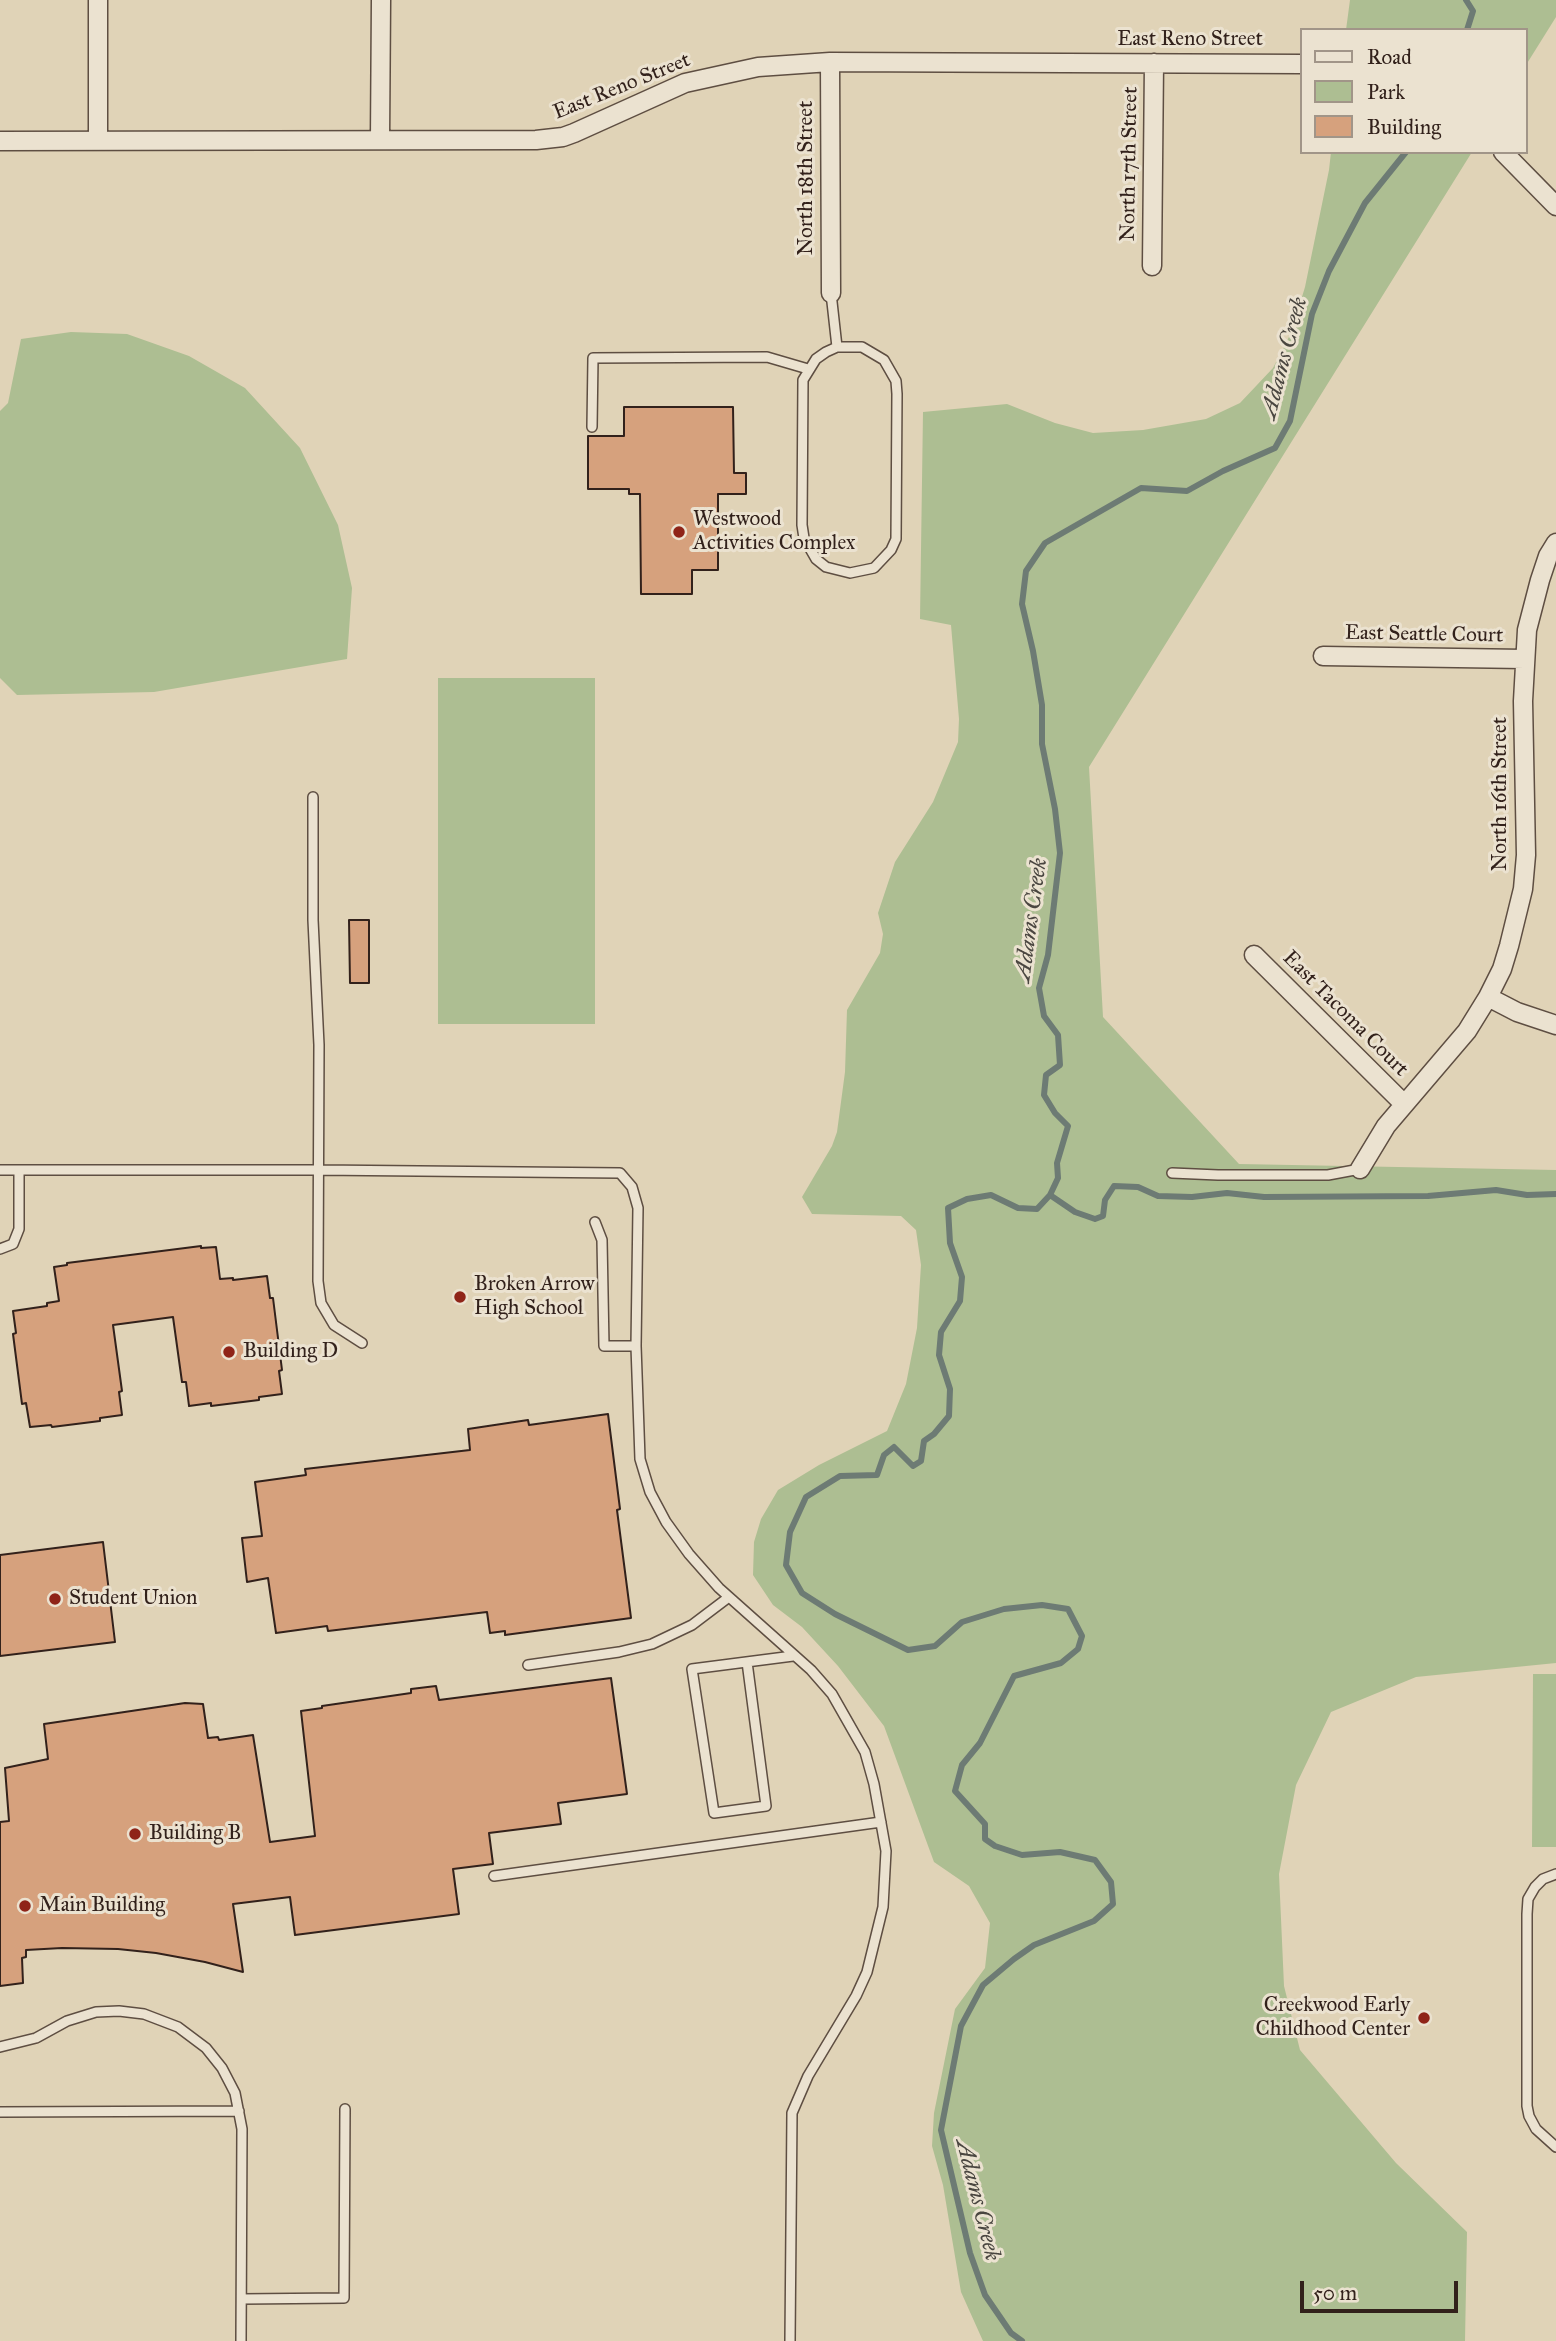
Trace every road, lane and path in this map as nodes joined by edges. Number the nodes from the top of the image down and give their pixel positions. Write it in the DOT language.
graph roads {
  1 [pos="98,0"];
  2 [pos="381,0"];
  3 [pos="830,62"];
  4 [pos="1154,63"];
  5 [pos="1300,64"];
  6 [pos="98,140"];
  7 [pos="380,140"];
  8 [pos="0,141"];
  9 [pos="1505,154"];
  10 [pos="1556,206"];
  11 [pos="1152,266"];
  12 [pos="831,293"];
  13 [pos="837,347"];
  14 [pos="808,369"];
  15 [pos="592,427"];
  16 [pos="1556,542"];
  17 [pos="1323,656"];
  18 [pos="1524,659"];
  19 [pos="313,797"];
  20 [pos="1254,955"];
  21 [pos="1488,997"];
  22 [pos="1556,1025"];
  23 [pos="1404,1104"];
  24 [pos="1360,1169"];
  25 [pos="0,1170"];
  26 [pos="19,1170"];
  27 [pos="318,1170"];
  28 [pos="1172,1173"];
  29 [pos="595,1222"];
  30 [pos="0,1249"];
  31 [pos="362,1343"];
  32 [pos="636,1346"];
  33 [pos="729,1597"];
  34 [pos="793,1656"];
  35 [pos="747,1662"];
  36 [pos="528,1665"];
  37 [pos="881,1822"];
  38 [pos="1556,1874"];
  39 [pos="494,1876"];
  40 [pos="0,2047"];
  41 [pos="345,2109"];
  42 [pos="239,2110"];
  43 [pos="0,2112"];
  44 [pos="1556,2147"];
  45 [pos="242,2299"];
  46 [pos="241,2341"];
  47 [pos="790,2341"];
  1 -- 6 [label="street"];
  2 -- 7 [label="street"];
  3 -- 4 [label="street, East Reno Street"];
  3 -- 7 [label="street, East Reno Street"];
  3 -- 12 [label="street, North 18th Street"];
  4 -- 5 [label="street, East Reno Street"];
  4 -- 11 [label="street, North 17th Street"];
  6 -- 7 [label="street, East Reno Street"];
  6 -- 8 [label="street, East Reno Street"];
  9 -- 10 [label="street"];
  12 -- 13 [label="lane"];
  13 -- 14 [label="lane"];
  13 -- 14 [label="lane"];
  14 -- 15 [label="lane"];
  16 -- 18 [label="street, North 16th Street"];
  17 -- 18 [label="street, East Seattle Court"];
  18 -- 21 [label="street, North 16th Street"];
  19 -- 27 [label="lane"];
  20 -- 23 [label="street, East Tacoma Court"];
  21 -- 22 [label="street"];
  21 -- 23 [label="street, North 16th Street"];
  23 -- 24 [label="street, North 16th Street"];
  24 -- 28 [label="lane"];
  25 -- 26 [label="lane"];
  26 -- 27 [label="lane"];
  26 -- 30 [label="lane"];
  27 -- 31 [label="lane"];
  27 -- 32 [label="lane"];
  29 -- 32 [label="lane"];
  32 -- 33 [label="lane"];
  33 -- 34 [label="lane"];
  33 -- 36 [label="lane"];
  34 -- 35 [label="lane"];
  34 -- 37 [label="lane"];
  35 -- 35 [label="lane"];
  37 -- 39 [label="lane"];
  37 -- 47 [label="lane"];
  38 -- 44 [label="lane"];
  40 -- 42 [label="lane"];
  41 -- 45 [label="lane"];
  42 -- 43 [label="lane"];
  42 -- 45 [label="lane"];
  45 -- 46 [label="lane"];
}
